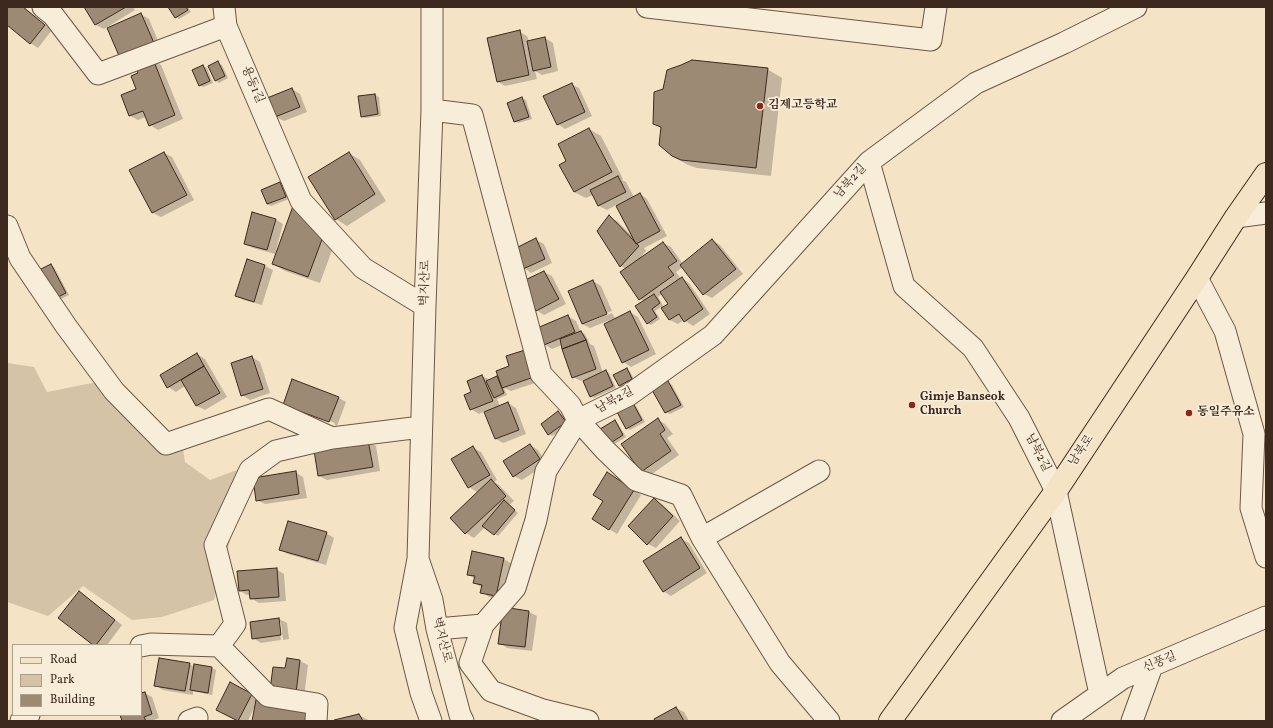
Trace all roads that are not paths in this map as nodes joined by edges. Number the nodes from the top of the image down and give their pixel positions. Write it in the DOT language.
graph roads {
  1 [pos="43,7"];
  2 [pos="432,7"];
  3 [pos="647,7"];
  4 [pos="936,7"];
  5 [pos="1136,7"];
  6 [pos="225,16"];
  7 [pos="432,110"];
  8 [pos="869,162"];
  9 [pos="1266,174"];
  10 [pos="1266,213"];
  11 [pos="1236,217"];
  12 [pos="7,226"];
  13 [pos="1197,278"];
  14 [pos="424,306"];
  15 [pos="578,420"];
  16 [pos="421,427"];
  17 [pos="332,438"];
  18 [pos="819,471"];
  19 [pos="1056,491"];
  20 [pos="702,538"];
  21 [pos="1266,557"];
  22 [pos="418,559"];
  23 [pos="1266,618"];
  24 [pos="483,625"];
  25 [pos="438,629"];
  26 [pos="142,646"];
  27 [pos="219,646"];
  28 [pos="1152,666"];
  29 [pos="1100,694"];
  30 [pos="316,721"];
  31 [pos="431,721"];
  32 [pos="463,721"];
  33 [pos="588,721"];
  34 [pos="829,721"];
  35 [pos="890,721"];
  36 [pos="1062,721"];
  37 [pos="1132,721"];
  1 -- 6 [label="street, 용동1길"];
  2 -- 7 [label="street, 벽지산로"];
  3 -- 4 [label="street"];
  5 -- 8 [label="street"];
  6 -- 14 [label="street, 용동1길"];
  7 -- 14 [label="street, 벽지산로"];
  7 -- 15 [label="street"];
  8 -- 15 [label="street, 남북2길"];
  8 -- 19 [label="street, 남북2길"];
  9 -- 11 [label="main road, 남북로"];
  10 -- 11 [label="street"];
  11 -- 13 [label="main road, 남북로"];
  12 -- 17 [label="street"];
  13 -- 19 [label="main road, 남북로"];
  13 -- 21 [label="street"];
  14 -- 16 [label="street, 벽지산로"];
  15 -- 20 [label="street"];
  15 -- 24 [label="street"];
  16 -- 17 [label="street"];
  16 -- 22 [label="street, 벽지산로"];
  17 -- 27 [label="street"];
  18 -- 20 [label="street"];
  19 -- 29 [label="street, 남북2길"];
  19 -- 35 [label="main road, 남북로"];
  20 -- 34 [label="street"];
  22 -- 25 [label="street, 벽지산로"];
  22 -- 31 [label="street, 벽지산로"];
  23 -- 28 [label="street, 신풍길"];
  24 -- 25 [label="street"];
  24 -- 33 [label="street"];
  25 -- 32 [label="street, 벽지산로"];
  26 -- 27 [label="street"];
  27 -- 30 [label="street"];
  28 -- 29 [label="street, 신풍길"];
  28 -- 37 [label="street"];
  29 -- 36 [label="street, 신풍길"];
}
